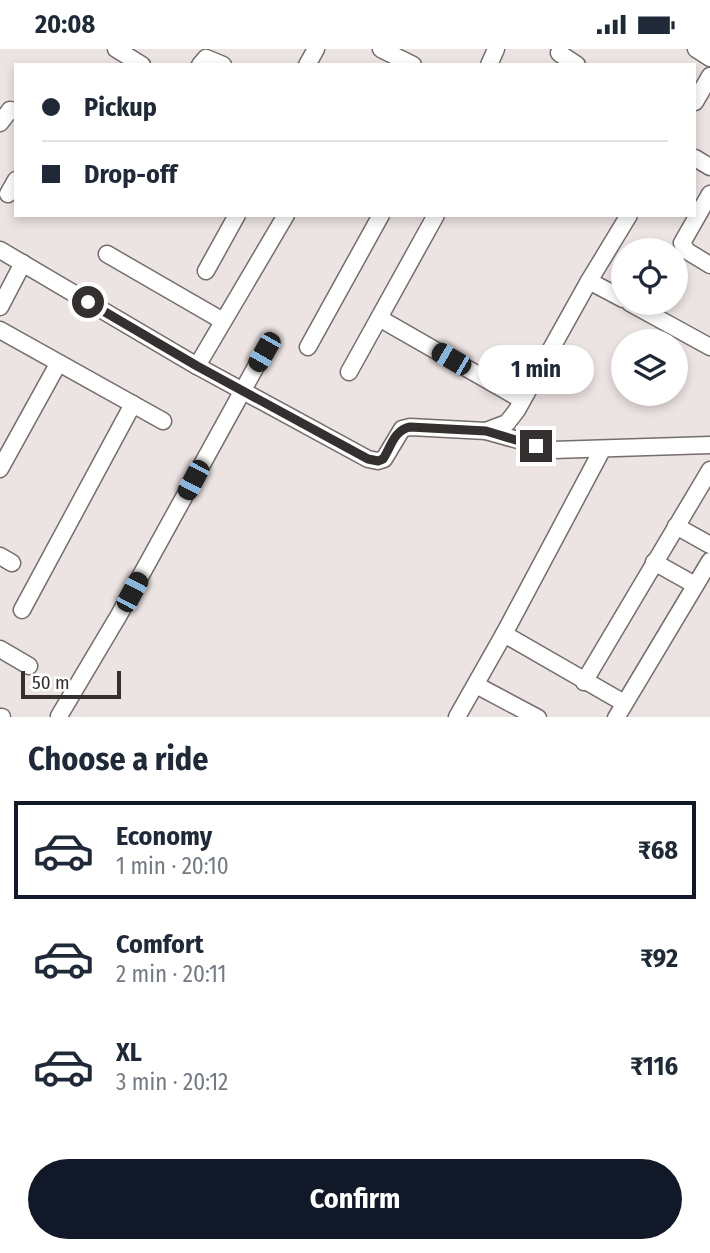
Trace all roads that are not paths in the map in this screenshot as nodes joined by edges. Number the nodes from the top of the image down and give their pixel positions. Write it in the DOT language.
graph roads {
  1 [pos="116,49"];
  2 [pos="381,49"];
  3 [pos="695,49"];
  4 [pos="710,58"];
  5 [pos="414,59"];
  6 [pos="139,63"];
  7 [pos="202,63"];
  8 [pos="218,63"];
  9 [pos="710,76"];
  10 [pos="696,100"];
  11 [pos="14,111"];
  12 [pos="0,123"];
  13 [pos="710,194"];
  14 [pos="236,217"];
  15 [pos="285,217"];
  16 [pos="380,217"];
  17 [pos="435,217"];
  18 [pos="628,217"];
  19 [pos="0,250"];
  20 [pos="107,254"];
  21 [pos="23,263"];
  22 [pos="710,265"];
  23 [pos="206,271"];
  24 [pos="589,281"];
  25 [pos="611,293"];
  26 [pos="0,307"];
  27 [pos="652,315"];
  28 [pos="379,318"];
  29 [pos="223,321"];
  30 [pos="0,330"];
  31 [pos="710,347"];
  32 [pos="308,348"];
  33 [pos="264,352"];
  34 [pos="58,364"];
  35 [pos="197,366"];
  36 [pos="349,372"];
  37 [pos="242,390"];
  38 [pos="522,400"];
  39 [pos="133,404"];
  40 [pos="163,421"];
  41 [pos="486,431"];
  42 [pos="710,445"];
  43 [pos="602,450"];
  44 [pos="0,469"];
  45 [pos="710,470"];
  46 [pos="676,526"];
  47 [pos="710,545"];
  48 [pos="710,561"];
  49 [pos="654,562"];
  50 [pos="695,586"];
  51 [pos="22,610"];
  52 [pos="504,634"];
  53 [pos="0,649"];
  54 [pos="29,666"];
  55 [pos="584,682"];
  56 [pos="476,685"];
  57 [pos="620,710"];
  58 [pos="59,716"];
  59 [pos="457,717"];
  60 [pos="538,717"];
  1 -- 6 [label="street"];
  2 -- 5 [label="street"];
  3 -- 4 [label="street"];
  7 -- 8 [label="street"];
  9 -- 10 [label="street"];
  11 -- 12 [label="street"];
  13 -- 22 [label="street"];
  14 -- 23 [label="street"];
  15 -- 29 [label="street"];
  16 -- 32 [label="street"];
  17 -- 28 [label="street"];
  18 -- 24 [label="street"];
  19 -- 21 [label="street"];
  20 -- 29 [label="street"];
  21 -- 26 [label="street"];
  21 -- 35 [label="street"];
  24 -- 25 [label="street"];
  24 -- 38 [label="street"];
  27 -- 31 [label="street"];
  28 -- 36 [label="street"];
  28 -- 38 [label="street"];
  29 -- 35 [label="street"];
  30 -- 34 [label="street"];
  33 -- 37 [label="street"];
  34 -- 39 [label="street"];
  34 -- 44 [label="street"];
  35 -- 37 [label="street"];
  37 -- 41 [label="street"];
  37 -- 58 [label="street"];
  38 -- 41 [label="street"];
  39 -- 40 [label="street"];
  39 -- 51 [label="street"];
  41 -- 43 [label="street"];
  42 -- 43 [label="street"];
  43 -- 52 [label="street"];
  45 -- 46 [label="street"];
  46 -- 47 [label="street"];
  46 -- 49 [label="street"];
  48 -- 50 [label="street"];
  49 -- 50 [label="street"];
  49 -- 55 [label="street"];
  50 -- 57 [label="street"];
  52 -- 55 [label="street"];
  52 -- 56 [label="street"];
  53 -- 54 [label="street"];
  55 -- 57 [label="street"];
  56 -- 59 [label="street"];
  56 -- 60 [label="street"];
}
